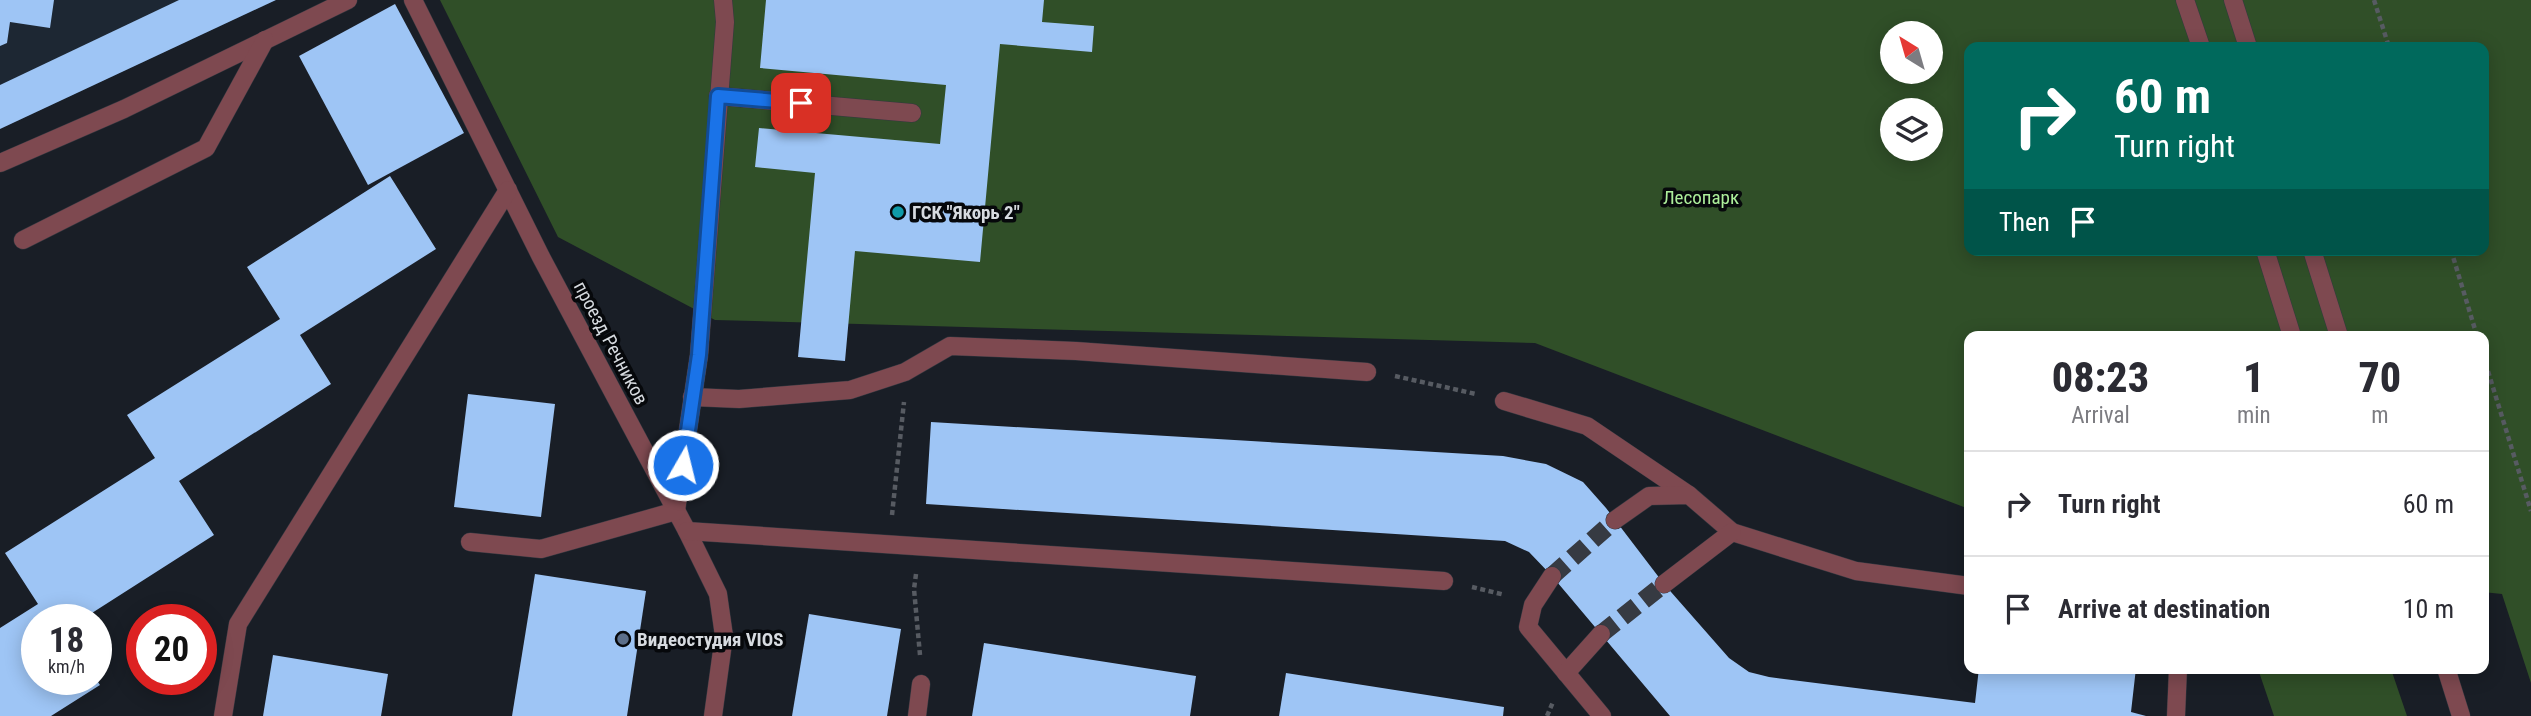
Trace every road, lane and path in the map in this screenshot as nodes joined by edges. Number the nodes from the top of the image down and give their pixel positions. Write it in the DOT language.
graph roads {
  1 [pos="348,0"];
  2 [pos="413,0"];
  3 [pos="723,0"];
  4 [pos="2186,0"];
  5 [pos="2233,0"];
  6 [pos="2374,0"];
  7 [pos="265,40"];
  8 [pos="2199,42"];
  9 [pos="2246,42"];
  10 [pos="2387,42"];
  11 [pos="718,96"];
  12 [pos="912,113"];
  13 [pos="0,163"];
  14 [pos="508,190"];
  15 [pos="23,240"];
  16 [pos="2267,256"];
  17 [pos="2314,256"];
  18 [pos="2453,256"];
  19 [pos="2290,331"];
  20 [pos="2337,331"];
  21 [pos="2475,331"];
  22 [pos="1367,372"];
  23 [pos="2489,374"];
  24 [pos="692,397"];
  25 [pos="1504,401"];
  26 [pos="903,416"];
  27 [pos="895,494"];
  28 [pos="1689,495"];
  29 [pos="676,511"];
  30 [pos="2531,511"];
  31 [pos="1615,520"];
  32 [pos="687,531"];
  33 [pos="1732,532"];
  34 [pos="470,542"];
  35 [pos="1552,576"];
  36 [pos="1444,581"];
  37 [pos="1664,584"];
  38 [pos="1964,585"];
  39 [pos="914,589"];
  40 [pos="1601,634"];
  41 [pos="919,638"];
  42 [pos="1566,673"];
  43 [pos="2178,674"];
  44 [pos="2448,674"];
  45 [pos="921,684"];
  46 [pos="223,716"];
  47 [pos="713,716"];
  48 [pos="917,716"];
  49 [pos="1602,716"];
  50 [pos="2176,716"];
  51 [pos="2461,716"];
  1 -- 7 [label="street"];
  2 -- 14 [label="street, проезд Речников"];
  3 -- 11 [label="street"];
  4 -- 8 [label="street"];
  5 -- 9 [label="street"];
  6 -- 10 [label="path"];
  7 -- 13 [label="street"];
  7 -- 15 [label="street"];
  11 -- 12 [label="street"];
  11 -- 24 [label="street"];
  14 -- 29 [label="street, проезд Речников"];
  14 -- 46 [label="street"];
  16 -- 19 [label="street"];
  17 -- 20 [label="street"];
  18 -- 21 [label="path"];
  22 -- 24 [label="street"];
  22 -- 25 [label="path"];
  23 -- 30 [label="path"];
  24 -- 29 [label="street"];
  25 -- 28 [label="street"];
  26 -- 27 [label="path"];
  28 -- 31 [label="street"];
  28 -- 33 [label="street"];
  29 -- 32 [label="street, проезд Речников"];
  29 -- 34 [label="street"];
  32 -- 36 [label="street"];
  32 -- 47 [label="street, проезд Речников"];
  33 -- 37 [label="street"];
  33 -- 38 [label="street"];
  35 -- 42 [label="street"];
  39 -- 41 [label="path"];
  40 -- 42 [label="street"];
  42 -- 49 [label="street"];
  43 -- 50 [label="street"];
  44 -- 51 [label="street"];
  45 -- 48 [label="street"];
}
